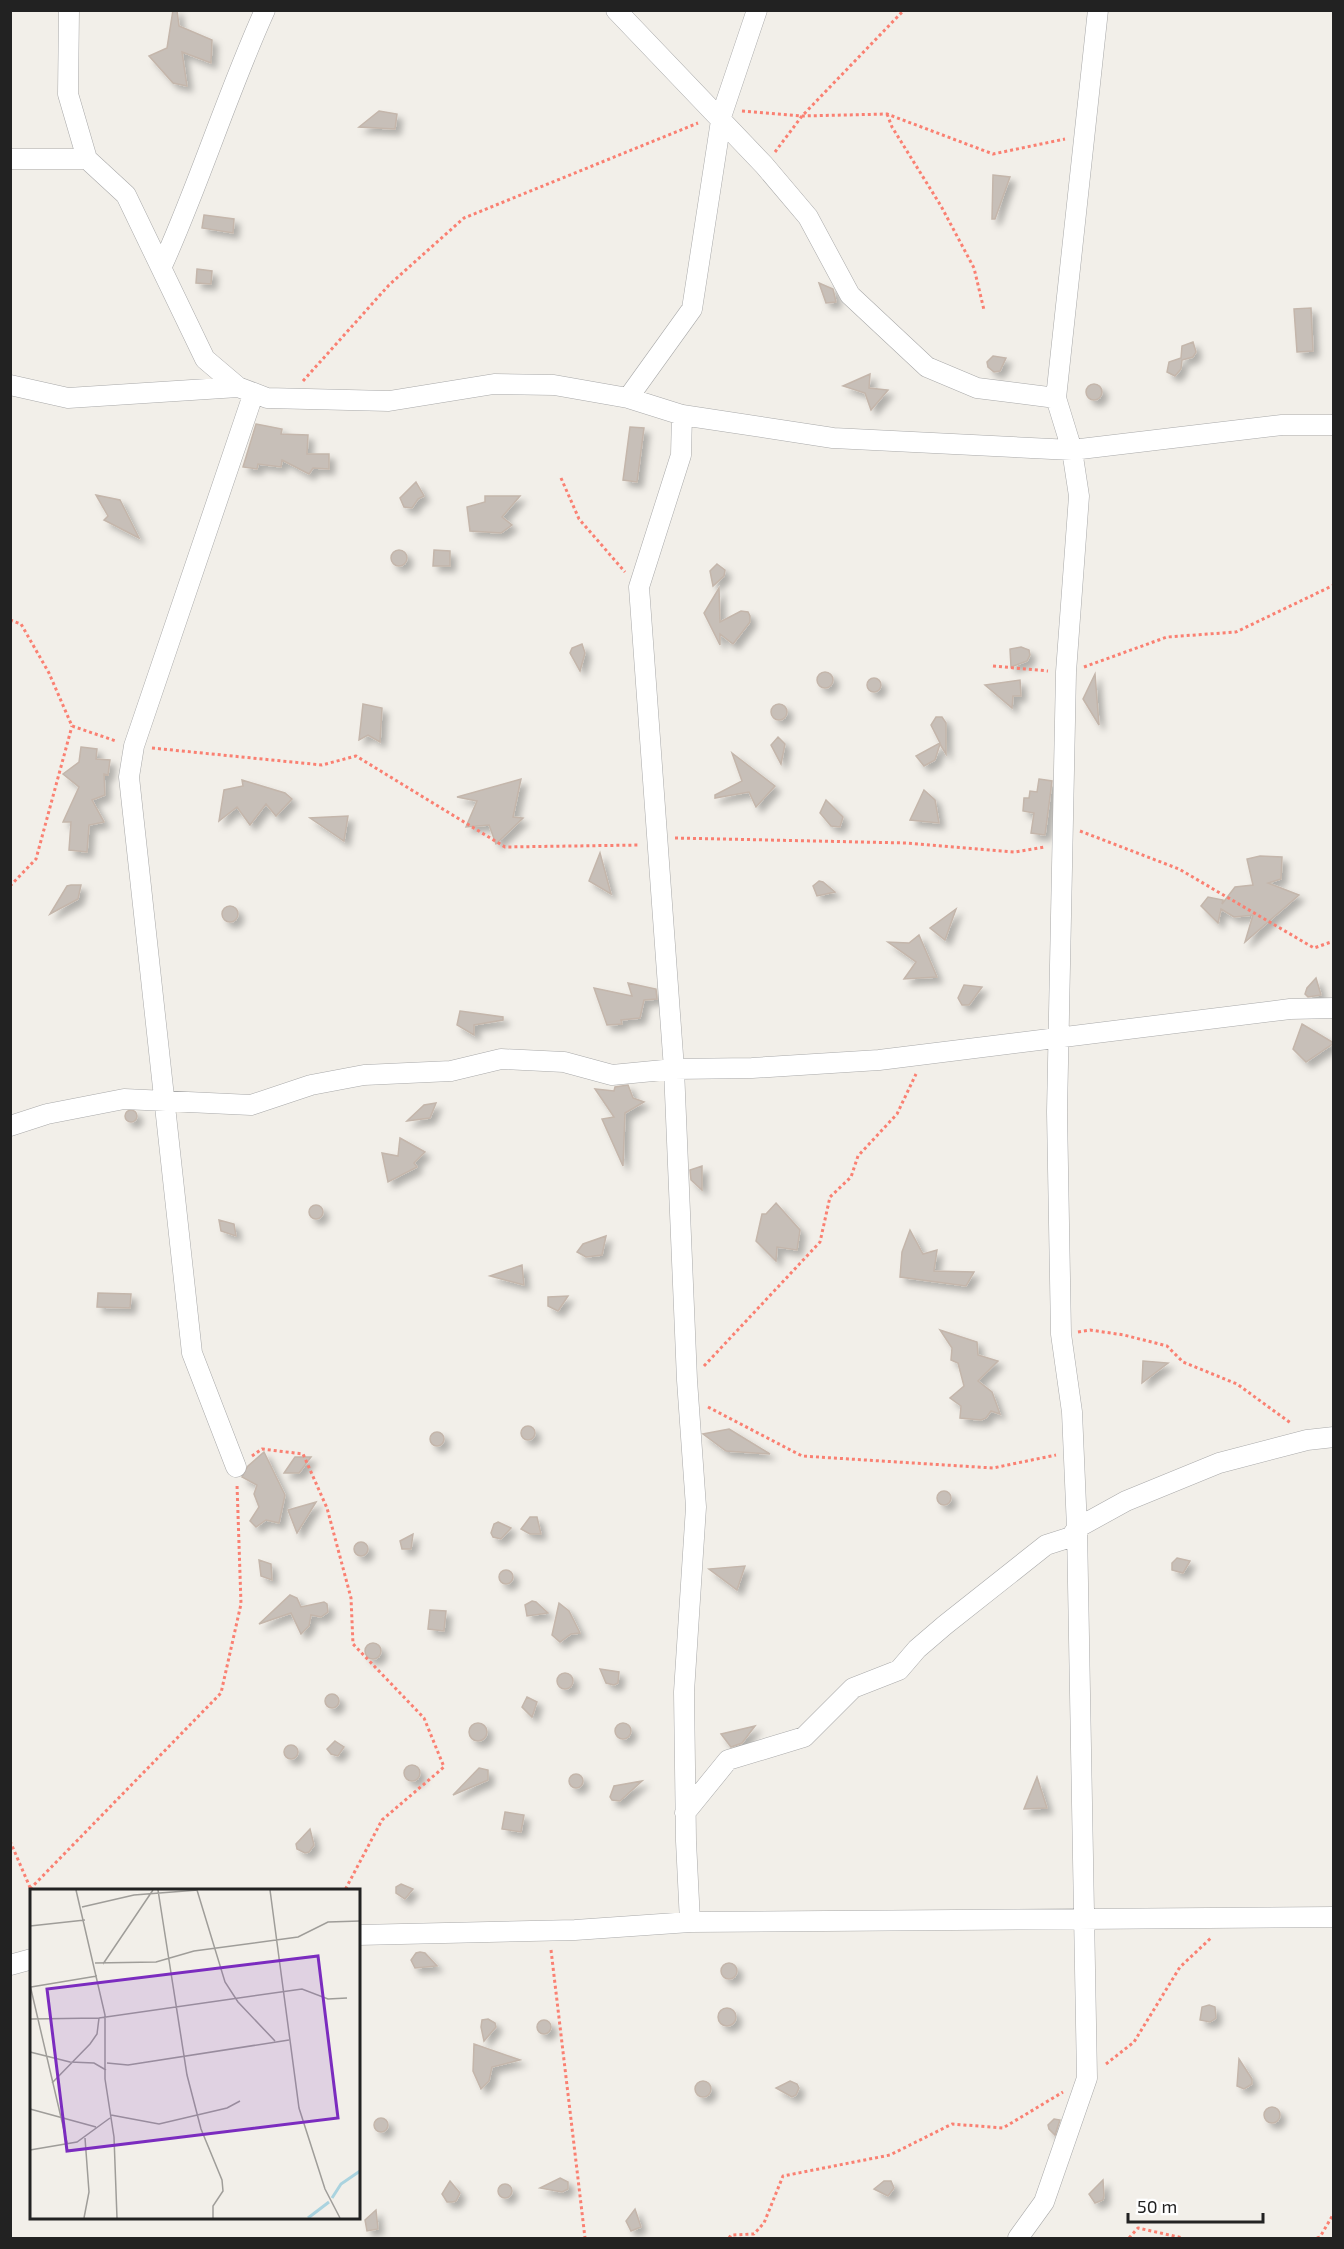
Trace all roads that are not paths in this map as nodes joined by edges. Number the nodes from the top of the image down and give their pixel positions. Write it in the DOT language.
graph roads {
  1 [pos="265,10"];
  2 [pos="616,10"];
  3 [pos="757,10"];
  4 [pos="1098,10"];
  5 [pos="74,11"];
  6 [pos="720,117"];
  7 [pos="10,159"];
  8 [pos="87,159"];
  9 [pos="162,266"];
  10 [pos="10,385"];
  11 [pos="246,391"];
  12 [pos="628,398"];
  13 [pos="1056,398"];
  14 [pos="681,415"];
  15 [pos="1334,424"];
  16 [pos="1072,450"];
  17 [pos="1334,1008"];
  18 [pos="1058,1036"];
  19 [pos="675,1069"];
  20 [pos="163,1100"];
  21 [pos="10,1126"];
  22 [pos="1334,1437"];
  23 [pos="236,1467"];
  24 [pos="1077,1528"];
  25 [pos="685,1813"];
  26 [pos="1334,1917"];
  27 [pos="1086,1920"];
  28 [pos="690,1922"];
  29 [pos="360,1935"];
  30 [pos="30,1960"];
  31 [pos="10,1965"];
  32 [pos="1018,2238"];
  1 -- 9 [label="street"];
  2 -- 6 [label="street"];
  3 -- 6 [label="street"];
  4 -- 13 [label="street"];
  5 -- 8 [label="street"];
  6 -- 12 [label="street"];
  6 -- 13 [label="street"];
  7 -- 8 [label="street"];
  8 -- 9 [label="street"];
  9 -- 11 [label="street"];
  10 -- 11 [label="street"];
  11 -- 12 [label="street"];
  11 -- 20 [label="street"];
  12 -- 14 [label="street"];
  13 -- 16 [label="street"];
  14 -- 16 [label="street"];
  14 -- 19 [label="street"];
  15 -- 16 [label="street"];
  16 -- 18 [label="street"];
  17 -- 18 [label="street"];
  18 -- 19 [label="street"];
  18 -- 24 [label="street"];
  19 -- 20 [label="street"];
  19 -- 25 [label="street"];
  20 -- 21 [label="street"];
  20 -- 23 [label="street"];
  22 -- 24 [label="street"];
  24 -- 25 [label="street"];
  24 -- 27 [label="street"];
  25 -- 28 [label="street"];
  26 -- 27 [label="street"];
  27 -- 28 [label="street"];
  27 -- 32 [label="street"];
  28 -- 29 [label="street"];
  30 -- 31 [label="street"];
}
